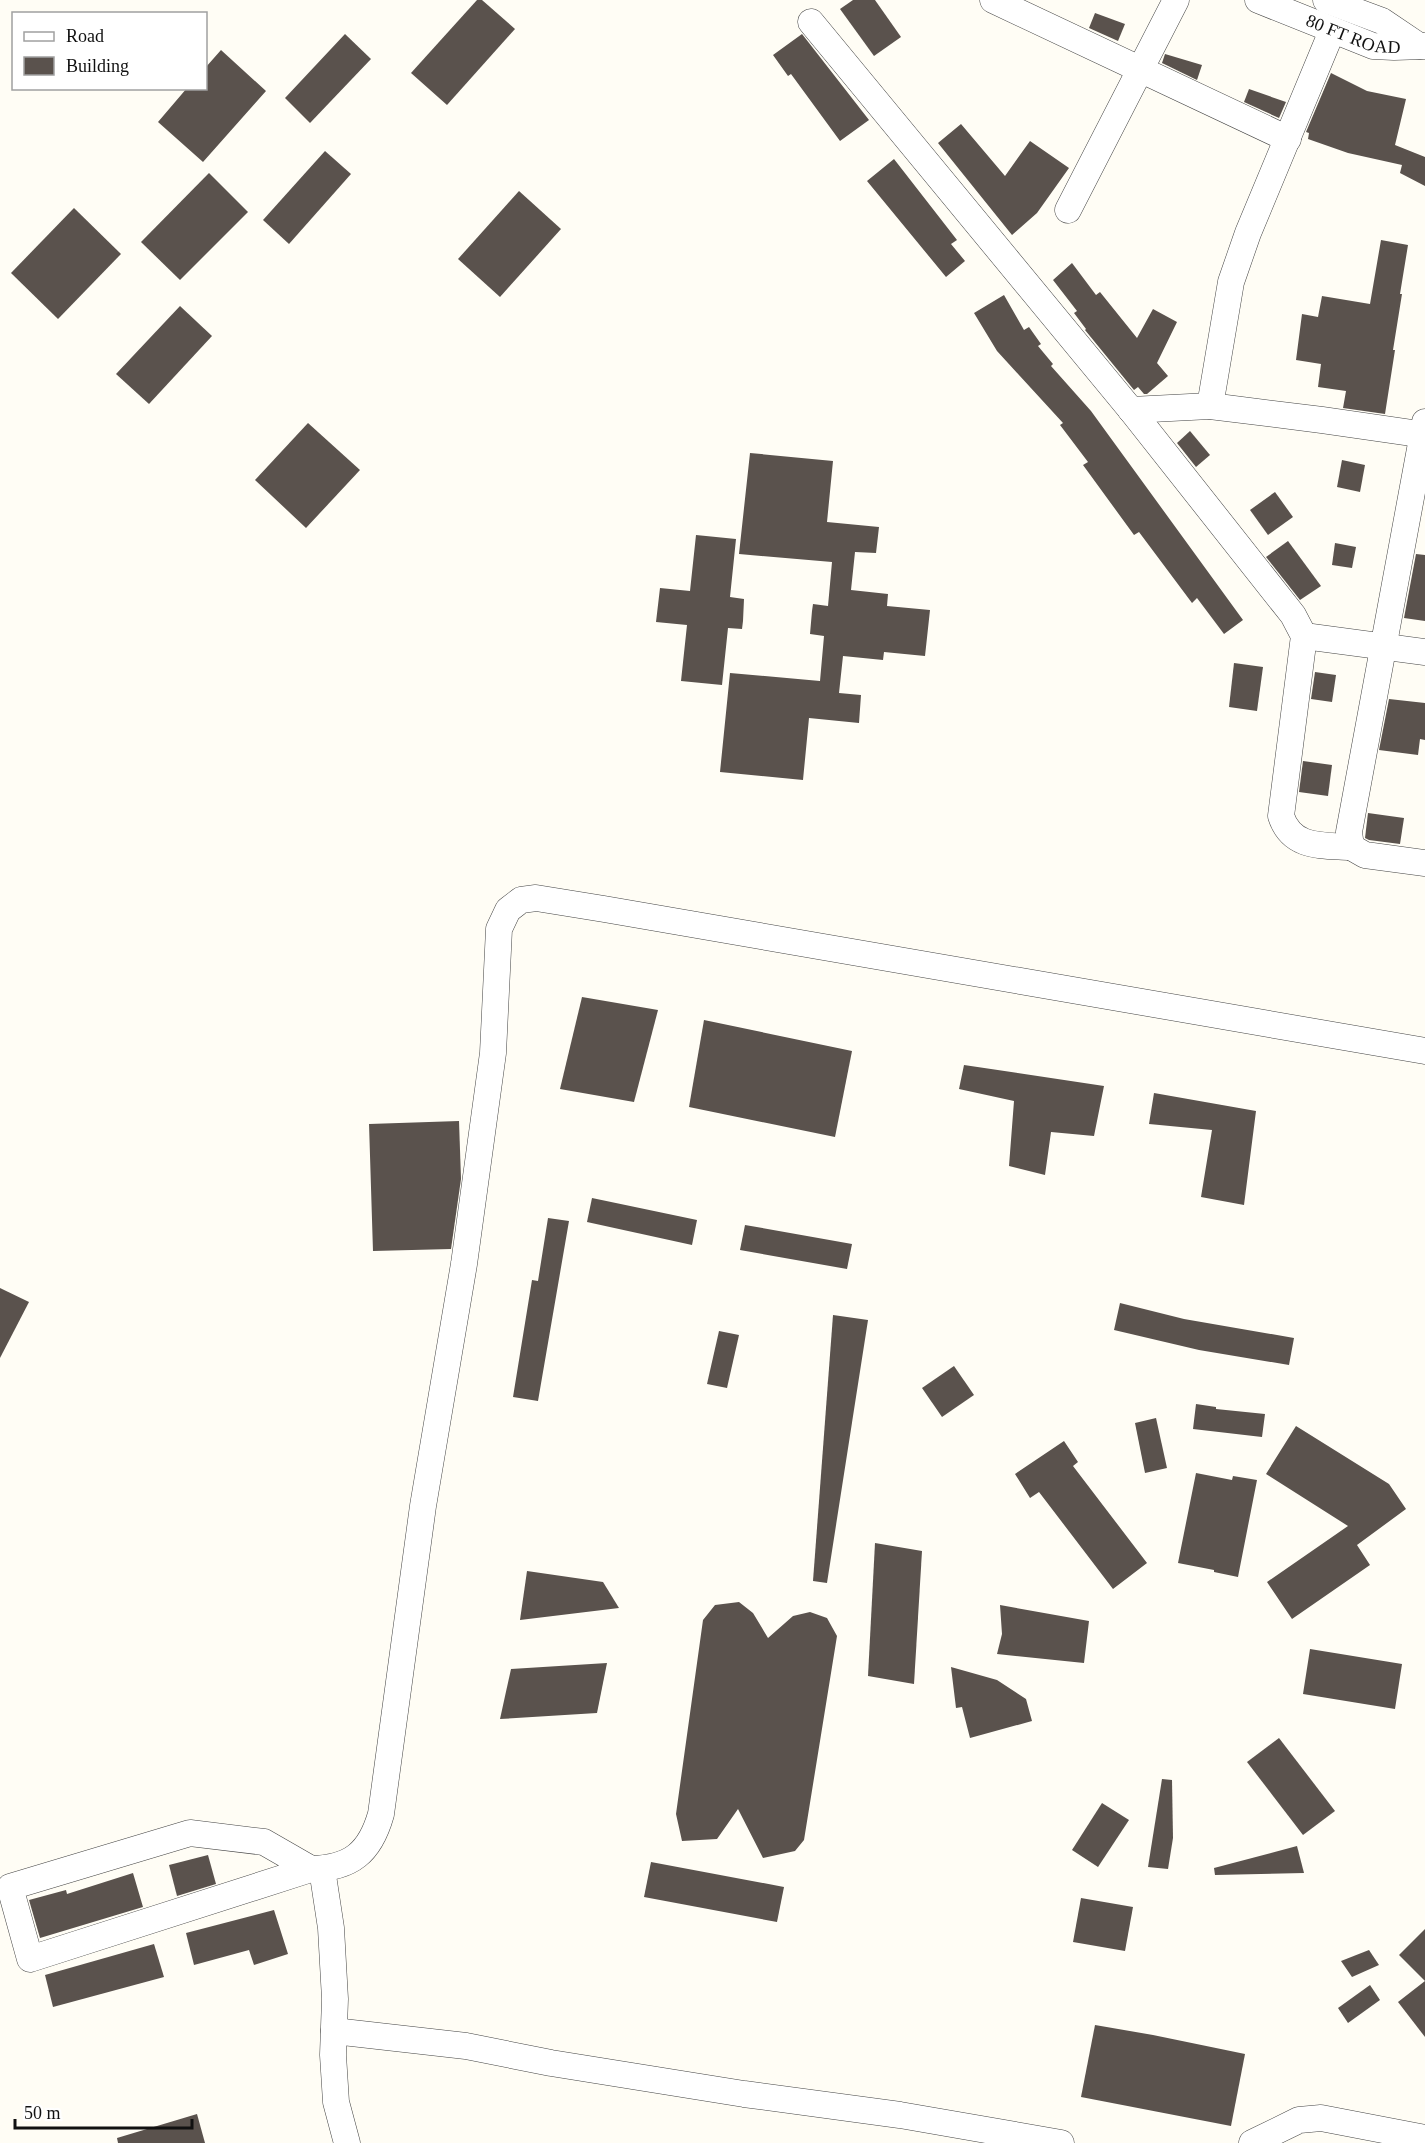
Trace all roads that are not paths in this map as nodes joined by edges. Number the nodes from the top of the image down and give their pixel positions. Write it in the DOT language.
graph roads {
  1 [pos="993,0"];
  2 [pos="1176,0"];
  3 [pos="1258,0"];
  4 [pos="1326,0"];
  5 [pos="811,22"];
  6 [pos="1332,31"];
  7 [pos="1422,46"];
  8 [pos="1140,71"];
  9 [pos="1288,139"];
  10 [pos="1068,210"];
  11 [pos="1210,406"];
  12 [pos="1131,410"];
  13 [pos="1424,430"];
  14 [pos="1304,636"];
  15 [pos="1383,648"];
  16 [pos="1425,652"];
  17 [pos="1351,848"];
  18 [pos="1425,863"];
  19 [pos="1425,1051"];
  20 [pos="316,1869"];
  21 [pos="334,2031"];
  22 [pos="1425,2138"];
  23 [pos="347,2143"];
  24 [pos="1061,2143"];
  25 [pos="1252,2143"];
  1 -- 8 [label="street"];
  2 -- 8 [label="street"];
  3 -- 6 [label="street, 80 FT ROAD"];
  4 -- 7 [label="street, 80 FT ROAD"];
  5 -- 12 [label="street"];
  6 -- 7 [label="street, 80 FT ROAD"];
  6 -- 9 [label="street"];
  8 -- 9 [label="street"];
  8 -- 10 [label="street"];
  9 -- 11 [label="street"];
  11 -- 12 [label="street"];
  11 -- 13 [label="street"];
  12 -- 14 [label="street"];
  13 -- 15 [label="street"];
  14 -- 15 [label="street"];
  14 -- 17 [label="street"];
  15 -- 16 [label="street"];
  15 -- 17 [label="street"];
  17 -- 18 [label="street"];
  19 -- 20 [label="street"];
  20 -- 20 [label="street"];
  20 -- 21 [label="street"];
  21 -- 23 [label="street"];
  21 -- 24 [label="street"];
  22 -- 25 [label="street"];
}
